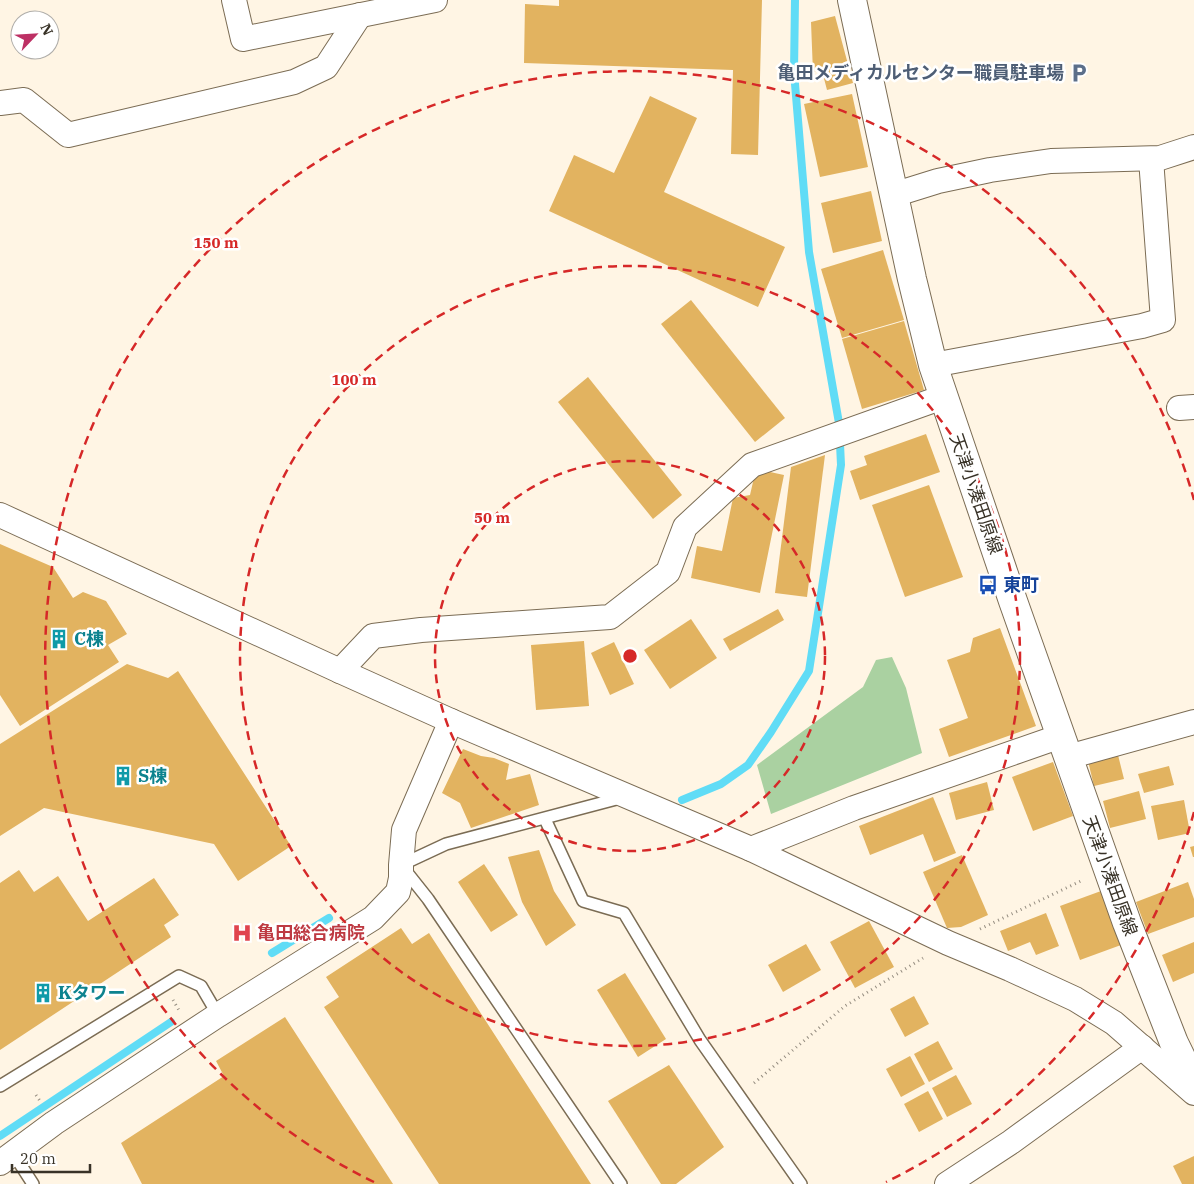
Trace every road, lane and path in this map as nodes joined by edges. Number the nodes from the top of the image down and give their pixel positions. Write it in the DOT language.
graph roads {
  1 [pos="234,0"];
  2 [pos="435,0"];
  3 [pos="852,0"];
  4 [pos="360,15"];
  5 [pos="0,103"];
  6 [pos="1194,146"];
  7 [pos="1151,159"];
  8 [pos="893,195"];
  9 [pos="933,365"];
  10 [pos="943,397"];
  11 [pos="0,515"];
  12 [pos="340,671"];
  13 [pos="451,721"];
  14 [pos="1194,722"];
  15 [pos="1064,747"];
  16 [pos="636,800"];
  17 [pos="545,819"];
  18 [pos="751,849"];
  19 [pos="401,865"];
  20 [pos="1108,868"];
  21 [pos="948,943"];
  22 [pos="218,1015"];
  23 [pos="1142,1047"];
  24 [pos="1194,1084"];
  25 [pos="0,1086"];
  26 [pos="1194,1093"];
  27 [pos="739,1096"];
  28 [pos="7,1158"];
  29 [pos="32,1183"];
  30 [pos="621,1184"];
  31 [pos="801,1184"];
  32 [pos="947,1184"];
  1 -- 4 [label="street"];
  2 -- 4 [label="street"];
  3 -- 8 [label="main road, 天津小湊田原線"];
  4 -- 5 [label="street"];
  6 -- 7 [label="street"];
  7 -- 8 [label="street"];
  7 -- 9 [label="street"];
  8 -- 9 [label="main road, 天津小湊田原線"];
  9 -- 10 [label="main road, 天津小湊田原線"];
  10 -- 12 [label="street"];
  10 -- 15 [label="main road, 天津小湊田原線"];
  11 -- 12 [label="street"];
  12 -- 13 [label="street"];
  13 -- 16 [label="street"];
  13 -- 19 [label="street"];
  14 -- 15 [label="street"];
  15 -- 18 [label="street"];
  15 -- 20 [label="main road, 天津小湊田原線"];
  16 -- 17 [label="lane"];
  16 -- 18 [label="street"];
  17 -- 19 [label="lane"];
  17 -- 27 [label="lane"];
  18 -- 21 [label="street"];
  19 -- 22 [label="street"];
  19 -- 30 [label="lane"];
  20 -- 21 [label="path"];
  20 -- 24 [label="main road, 天津小湊田原線"];
  21 -- 23 [label="street"];
  21 -- 27 [label="path"];
  22 -- 25 [label="lane"];
  22 -- 28 [label="street"];
  23 -- 26 [label="street"];
  23 -- 32 [label="street"];
  27 -- 31 [label="lane"];
  28 -- 29 [label="lane"];
}
